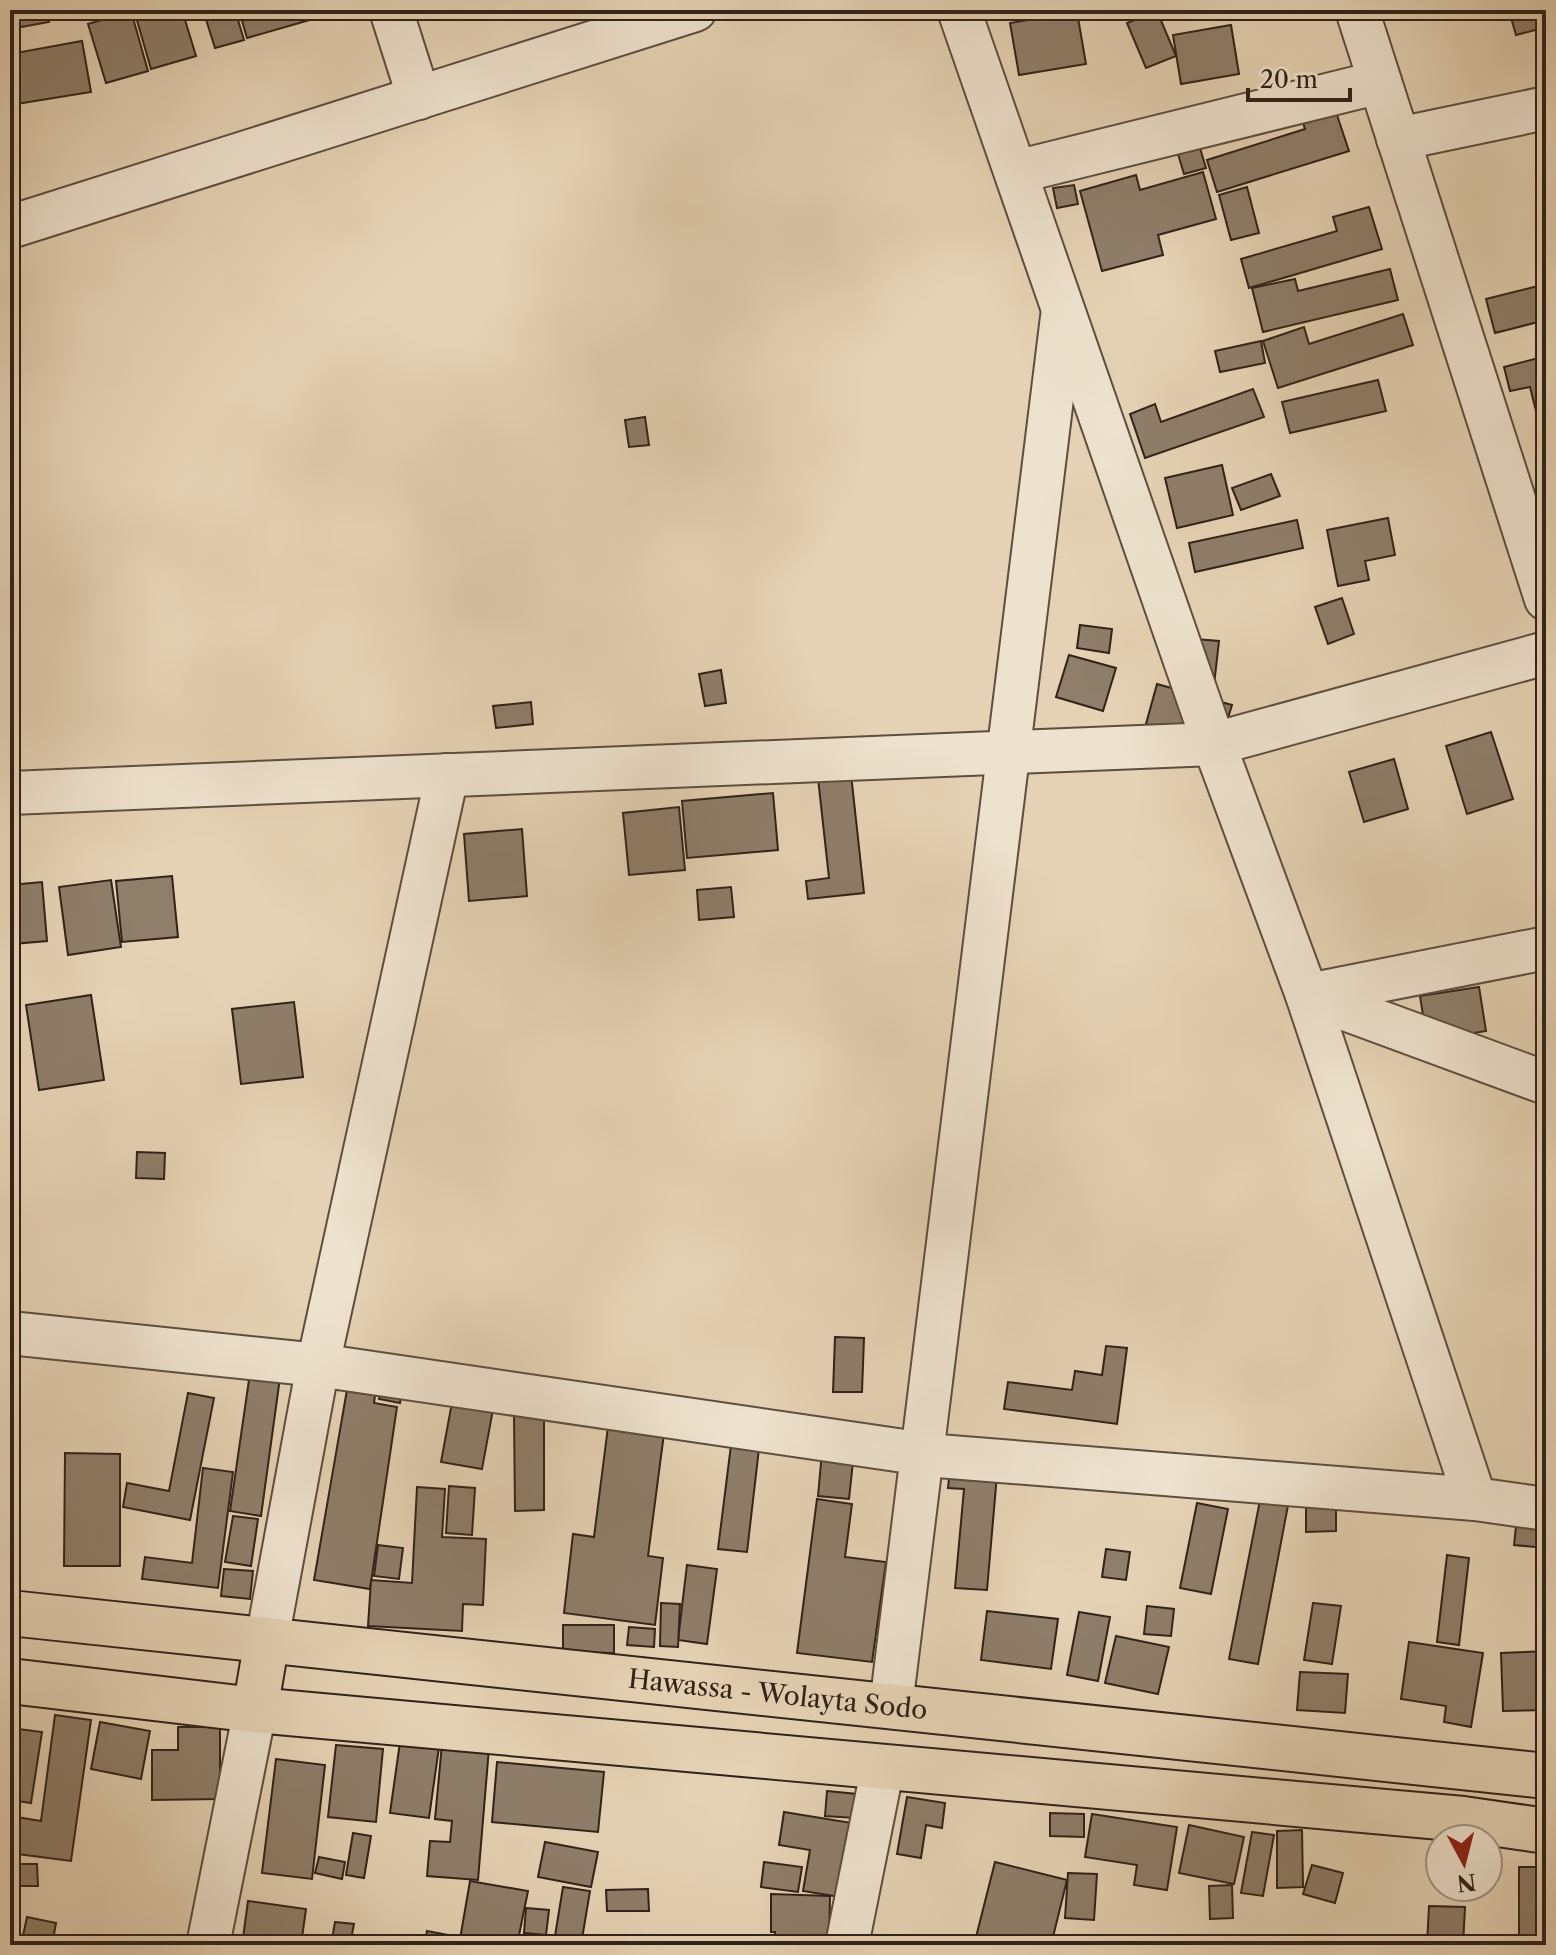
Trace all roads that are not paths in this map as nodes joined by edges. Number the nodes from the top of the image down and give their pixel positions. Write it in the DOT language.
graph roads {
  1 [pos="391,10"];
  2 [pos="695,10"];
  3 [pos="959,10"];
  4 [pos="1357,10"];
  5 [pos="1380,82"];
  6 [pos="419,98"];
  7 [pos="1546,108"];
  8 [pos="1398,139"];
  9 [pos="1016,172"];
  10 [pos="10,227"];
  11 [pos="1063,308"];
  12 [pos="1546,599"];
  13 [pos="1546,653"];
  14 [pos="1214,744"];
  15 [pos="1008,753"];
  16 [pos="447,775"];
  17 [pos="10,793"];
  18 [pos="1546,948"];
  19 [pos="1307,995"];
  20 [pos="1546,1083"];
  21 [pos="10,1333"];
  22 [pos="318,1365"];
  23 [pos="921,1454"];
  24 [pos="1475,1499"];
  25 [pos="1546,1509"];
  26 [pos="10,1613"];
  27 [pos="267,1640"];
  28 [pos="10,1681"];
  29 [pos="891,1706"];
  30 [pos="255,1710"];
  31 [pos="883,1766"];
  32 [pos="1546,1776"];
  33 [pos="1546,1831"];
  34 [pos="208,1945"];
  35 [pos="847,1945"];
  1 -- 6 [label="street"];
  2 -- 6 [label="street"];
  3 -- 9 [label="street"];
  4 -- 5 [label="street"];
  5 -- 8 [label="street"];
  5 -- 9 [label="street"];
  6 -- 10 [label="street"];
  7 -- 8 [label="street"];
  8 -- 12 [label="street"];
  9 -- 11 [label="street"];
  11 -- 14 [label="street"];
  11 -- 15 [label="street"];
  13 -- 14 [label="street"];
  14 -- 15 [label="street"];
  14 -- 19 [label="street"];
  15 -- 16 [label="street"];
  15 -- 23 [label="street"];
  16 -- 17 [label="street"];
  16 -- 22 [label="street"];
  18 -- 19 [label="street"];
  19 -- 20 [label="street"];
  19 -- 24 [label="street"];
  21 -- 22 [label="street"];
  22 -- 23 [label="street"];
  22 -- 27 [label="street"];
  23 -- 24 [label="street"];
  23 -- 29 [label="street"];
  24 -- 25 [label="street"];
  26 -- 27 [label="main road, Hawassa - Wolayta Sodo"];
  27 -- 29 [label="main road, Hawassa - Wolayta Sodo"];
  27 -- 30 [label="main road"];
  28 -- 30 [label="main road"];
  29 -- 31 [label="main road"];
  29 -- 32 [label="main road, Hawassa - Wolayta Sodo"];
  30 -- 31 [label="main road"];
  30 -- 34 [label="street"];
  31 -- 33 [label="main road"];
  31 -- 35 [label="street"];
}
